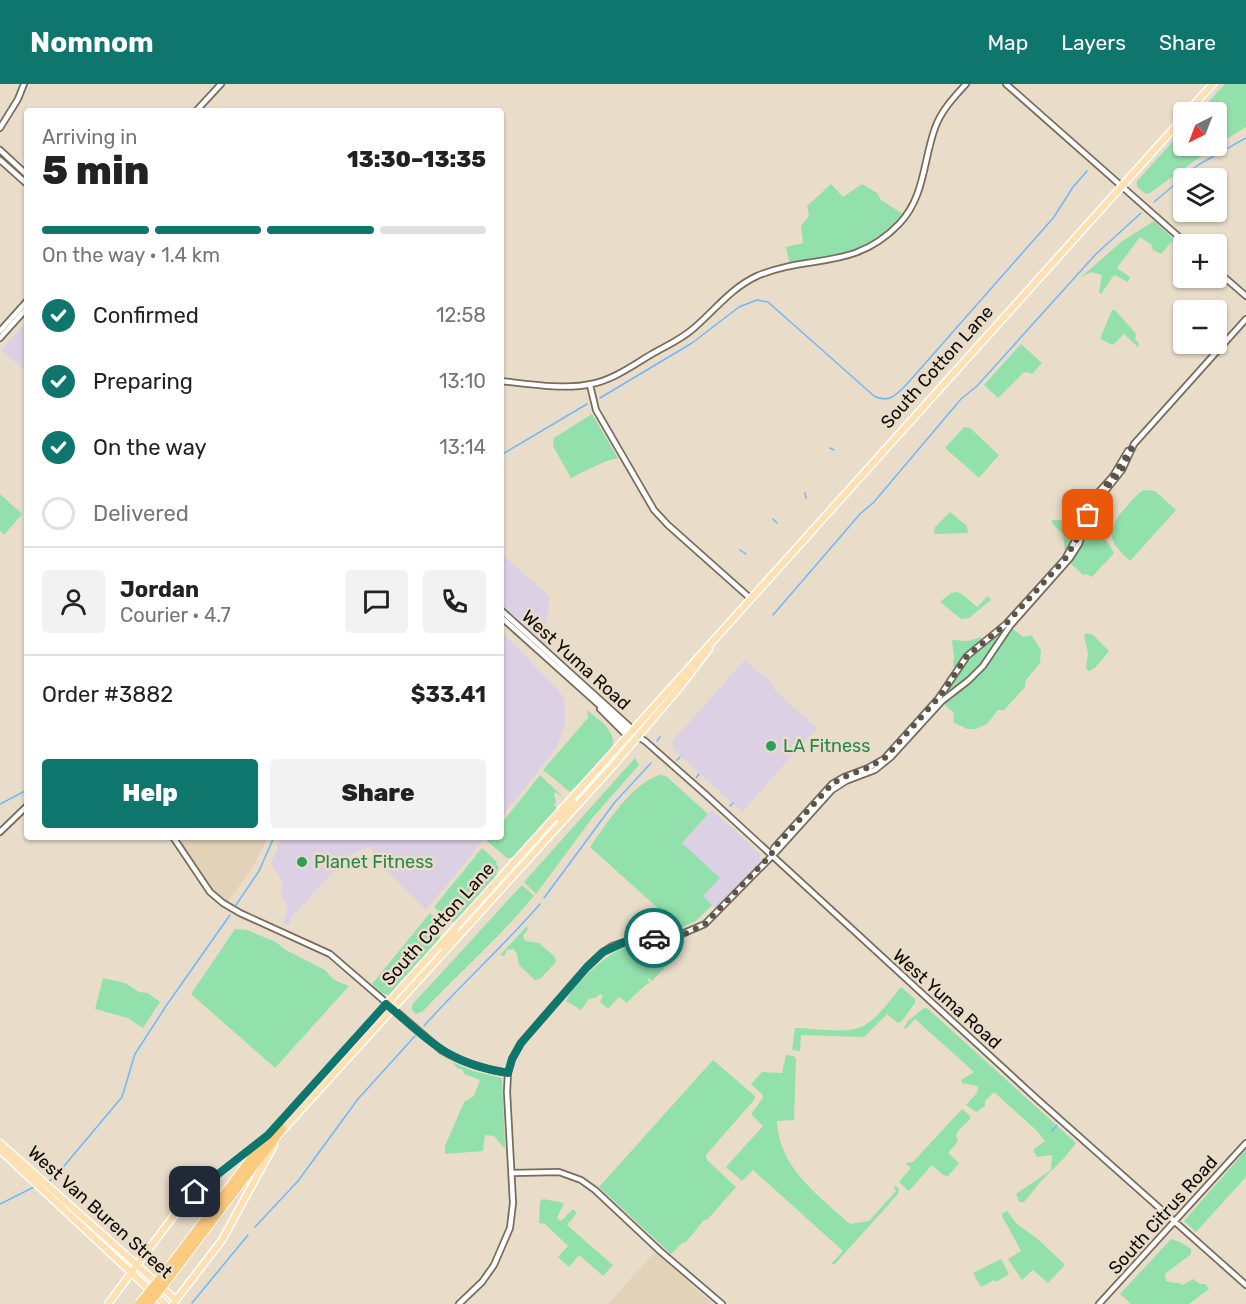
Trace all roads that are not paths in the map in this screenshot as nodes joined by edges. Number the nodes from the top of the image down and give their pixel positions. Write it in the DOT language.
graph roads {
  1 [pos="24,84"];
  2 [pos="221,84"];
  3 [pos="966,84"];
  4 [pos="1006,84"];
  5 [pos="1213,84"];
  6 [pos="1196,102"];
  7 [pos="199,108"];
  8 [pos="2,120"];
  9 [pos="0,128"];
  10 [pos="1173,129"];
  11 [pos="0,150"];
  12 [pos="0,160"];
  13 [pos="24,171"];
  14 [pos="24,180"];
  15 [pos="1121,186"];
  16 [pos="1176,234"];
  17 [pos="1227,280"];
  18 [pos="1246,296"];
  19 [pos="24,305"];
  20 [pos="24,311"];
  21 [pos="1246,319"];
  22 [pos="1,334"];
  23 [pos="504,381"];
  24 [pos="591,385"];
  25 [pos="1134,444"];
  26 [pos="750,598"];
  27 [pos="504,613"];
  28 [pos="504,620"];
  29 [pos="716,638"];
  30 [pos="541,653"];
  31 [pos="694,662"];
  32 [pos="586,687"];
  33 [pos="680,687"];
  34 [pos="629,734"];
  35 [pos="639,736"];
  36 [pos="572,798"];
  37 [pos="24,809"];
  38 [pos="0,832"];
  39 [pos="175,840"];
  40 [pos="542,845"];
  41 [pos="771,855"];
  42 [pos="510,867"];
  43 [pos="516,873"];
  44 [pos="455,928"];
  45 [pos="432,966"];
  46 [pos="386,1004"];
  47 [pos="393,1010"];
  48 [pos="508,1073"];
  49 [pos="282,1129"];
  50 [pos="268,1135"];
  51 [pos="0,1143"];
  52 [pos="1246,1143"];
  53 [pos="0,1150"];
  54 [pos="512,1173"];
  55 [pos="42,1184"];
  56 [pos="1176,1222"];
  57 [pos="137,1265"];
  58 [pos="130,1273"];
  59 [pos="163,1279"];
  60 [pos="1246,1285"];
  61 [pos="176,1303"];
  62 [pos="108,1304"];
  63 [pos="139,1304"];
  64 [pos="149,1304"];
  65 [pos="165,1304"];
  66 [pos="459,1304"];
  67 [pos="722,1304"];
  68 [pos="1099,1304"];
  1 -- 8 [label="street"];
  2 -- 7 [label="street"];
  3 -- 24 [label="street"];
  4 -- 15 [label="street"];
  5 -- 6 [label="main road"];
  8 -- 9 [label="street"];
  10 -- 15 [label="main road, South Cotton Lane"];
  11 -- 13 [label="street"];
  12 -- 14 [label="street"];
  15 -- 16 [label="street"];
  15 -- 26 [label="main road, South Cotton Lane"];
  17 -- 18 [label="street"];
  19 -- 22 [label="street"];
  20 -- 22 [label="street"];
  21 -- 25 [label="street"];
  23 -- 24 [label="street"];
  24 -- 26 [label="street"];
  25 -- 41 [label="street"];
  25 -- 41 [label="street"];
  26 -- 29 [label="main road, South Cotton Lane"];
  27 -- 32 [label="street, West Yuma Road"];
  28 -- 30 [label="street, West Yuma Road"];
  29 -- 31 [label="main road, South Cotton Lane"];
  29 -- 33 [label="main road, South Cotton Lane"];
  30 -- 32 [label="street"];
  30 -- 34 [label="street, West Yuma Road"];
  31 -- 33 [label="main road"];
  31 -- 34 [label="main road, South Cotton Lane"];
  32 -- 34 [label="street, West Yuma Road"];
  33 -- 35 [label="main road, South Cotton Lane"];
  34 -- 35 [label="street, West Yuma Road"];
  34 -- 36 [label="main road, South Cotton Lane"];
  35 -- 40 [label="main road, South Cotton Lane"];
  35 -- 41 [label="street, West Yuma Road"];
  36 -- 40 [label="main road"];
  36 -- 42 [label="main road, South Cotton Lane"];
  37 -- 38 [label="street"];
  39 -- 46 [label="street"];
  40 -- 43 [label="main road, South Cotton Lane"];
  41 -- 48 [label="street"];
  41 -- 56 [label="street, West Yuma Road"];
  42 -- 43 [label="main road"];
  42 -- 44 [label="main road, South Cotton Lane"];
  43 -- 45 [label="main road, South Cotton Lane"];
  44 -- 45 [label="main road"];
  44 -- 46 [label="main road, South Cotton Lane"];
  45 -- 47 [label="main road, South Cotton Lane"];
  46 -- 47 [label="street"];
  46 -- 50 [label="main road, South Cotton Lane"];
  47 -- 48 [label="street"];
  47 -- 49 [label="main road, South Cotton Lane"];
  48 -- 54 [label="street"];
  49 -- 59 [label="highway"];
  49 -- 61 [label="main road, South Cotton Lane"];
  50 -- 57 [label="main road, South Cotton Lane"];
  50 -- 59 [label="highway"];
  51 -- 55 [label="main road, West Van Buren Street"];
  52 -- 56 [label="street, South Citrus Road"];
  53 -- 55 [label="main road, West Van Buren Street"];
  54 -- 66 [label="street"];
  54 -- 67 [label="street"];
  55 -- 57 [label="main road, West Van Buren Street"];
  55 -- 58 [label="main road, West Van Buren Street"];
  56 -- 60 [label="street, West Yuma Road"];
  56 -- 68 [label="street, South Citrus Road"];
  57 -- 58 [label="main road, South Cotton Lane"];
  57 -- 61 [label="main road, West Van Buren Street"];
  58 -- 62 [label="main road, South Cotton Lane"];
  58 -- 65 [label="main road, West Van Buren Street"];
  59 -- 63 [label="highway, bridge"];
  59 -- 64 [label="highway, bridge"];
}
